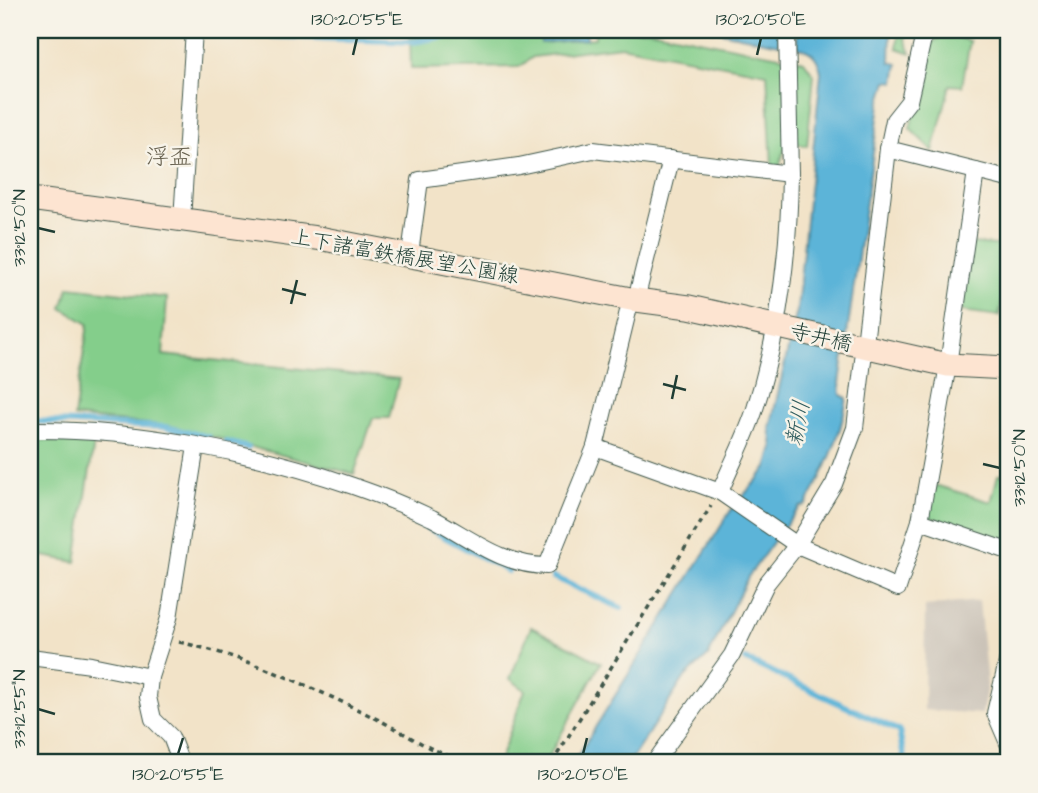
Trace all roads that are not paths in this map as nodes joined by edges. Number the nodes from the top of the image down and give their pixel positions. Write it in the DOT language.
graph roads {
  1 [pos="194,30"];
  2 [pos="787,30"];
  3 [pos="925,30"];
  4 [pos="888,149"];
  5 [pos="671,159"];
  6 [pos="976,171"];
  7 [pos="790,174"];
  8 [pos="1008,179"];
  9 [pos="30,199"];
  10 [pos="182,220"];
  11 [pos="410,254"];
  12 [pos="634,299"];
  13 [pos="777,327"];
  14 [pos="864,347"];
  15 [pos="948,365"];
  16 [pos="1008,368"];
  17 [pos="30,430"];
  18 [pos="196,446"];
  19 [pos="594,447"];
  20 [pos="724,494"];
  21 [pos="920,521"];
  22 [pos="794,544"];
  23 [pos="1008,551"];
  24 [pos="30,657"];
  25 [pos="1008,658"];
  26 [pos="150,677"];
  27 [pos="1008,743"];
  28 [pos="177,763"];
  29 [pos="654,763"];
  1 -- 10 [label="street"];
  2 -- 7 [label="street"];
  3 -- 4 [label="street"];
  4 -- 6 [label="street"];
  4 -- 14 [label="street"];
  5 -- 7 [label="street"];
  5 -- 11 [label="street"];
  5 -- 12 [label="street"];
  6 -- 8 [label="street"];
  6 -- 15 [label="street"];
  7 -- 13 [label="street"];
  9 -- 10 [label="street, 上下諸富鉄橋展望公園線"];
  10 -- 11 [label="street, 上下諸富鉄橋展望公園線"];
  11 -- 12 [label="street, 上下諸富鉄橋展望公園線"];
  12 -- 13 [label="street, 上下諸富鉄橋展望公園線"];
  12 -- 19 [label="street"];
  13 -- 14 [label="street, 寺井橋"];
  13 -- 20 [label="street"];
  14 -- 15 [label="street"];
  14 -- 22 [label="street"];
  15 -- 16 [label="street"];
  15 -- 21 [label="street"];
  17 -- 18 [label="street"];
  18 -- 19 [label="street"];
  18 -- 26 [label="street"];
  19 -- 20 [label="street"];
  20 -- 22 [label="street"];
  21 -- 22 [label="street"];
  21 -- 23 [label="street"];
  22 -- 29 [label="street"];
  24 -- 26 [label="street"];
  25 -- 27 [label="street"];
  26 -- 28 [label="street"];
}
